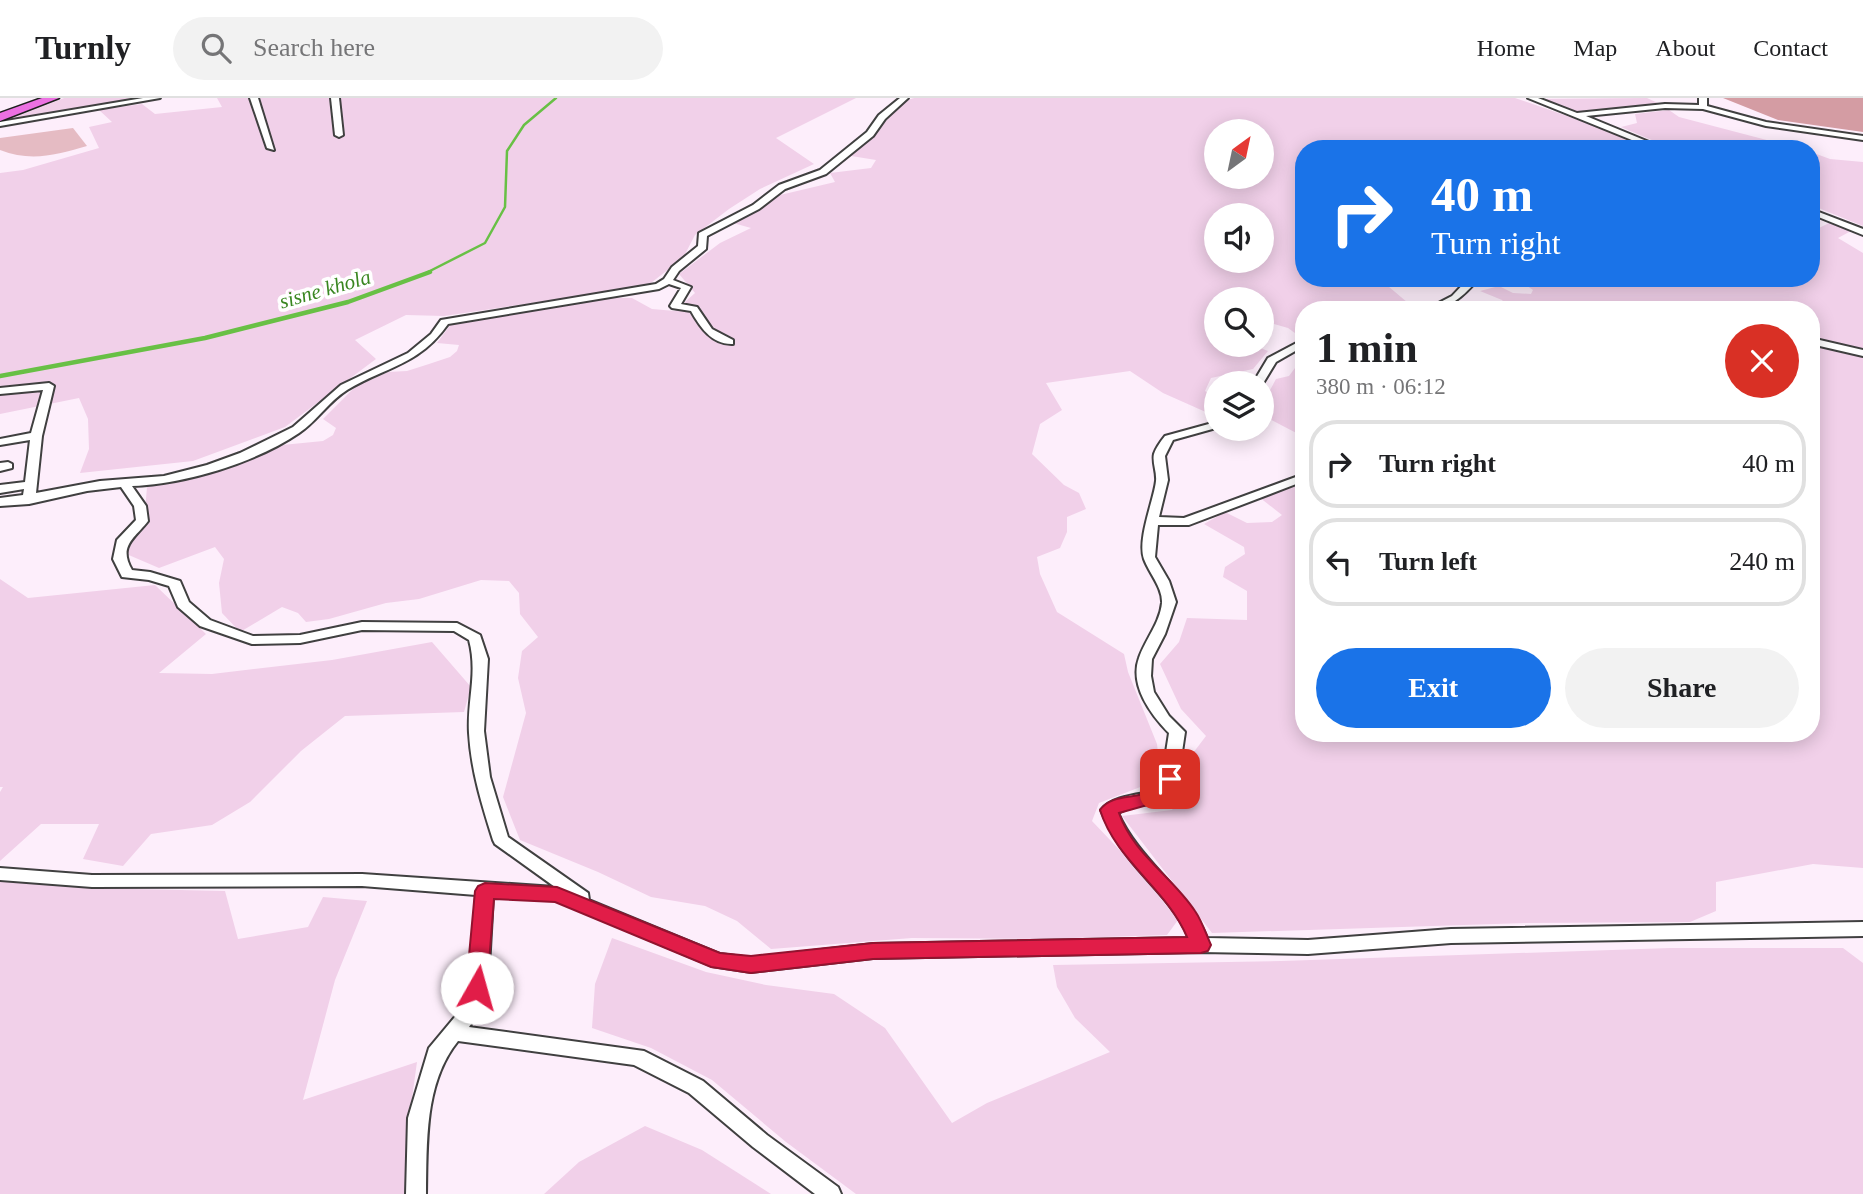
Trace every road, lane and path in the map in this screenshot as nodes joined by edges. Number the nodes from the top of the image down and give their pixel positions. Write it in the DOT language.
graph roads {
  1 [pos="53,98"];
  2 [pos="156,98"];
  3 [pos="254,98"];
  4 [pos="335,98"];
  5 [pos="904,98"];
  6 [pos="1532,98"];
  7 [pos="1703,103"];
  8 [pos="1577,115"];
  9 [pos="0,117"];
  10 [pos="0,124"];
  11 [pos="339,135"];
  12 [pos="1863,138"];
  13 [pos="1640,140"];
  14 [pos="271,148"];
  15 [pos="1820,215"];
  16 [pos="1863,232"];
  17 [pos="667,281"];
  18 [pos="1465,287"];
  19 [pos="1449,301"];
  20 [pos="729,342"];
  21 [pos="1820,343"];
  22 [pos="1295,347"];
  23 [pos="1863,353"];
  24 [pos="1265,371"];
  25 [pos="0,391"];
  26 [pos="1204,428"];
  27 [pos="36,436"];
  28 [pos="0,442"];
  29 [pos="1295,480"];
  30 [pos="124,483"];
  31 [pos="31,485"];
  32 [pos="0,489"];
  33 [pos="29,500"];
  34 [pos="0,502"];
  35 [pos="1152,521"];
  36 [pos="0,874"];
  37 [pos="485,891"];
  38 [pos="601,911"];
  39 [pos="1863,929"];
  40 [pos="1201,945"];
  41 [pos="453,1033"];
  42 [pos="416,1194"];
  43 [pos="831,1194"];
  1 -- 9 [label="main road"];
  2 -- 10 [label="street"];
  3 -- 14 [label="street"];
  4 -- 11 [label="street"];
  5 -- 17 [label="street"];
  6 -- 8 [label="street"];
  7 -- 8 [label="street"];
  7 -- 12 [label="street"];
  8 -- 13 [label="street"];
  15 -- 16 [label="street"];
  17 -- 20 [label="street"];
  17 -- 30 [label="street"];
  18 -- 19 [label="street"];
  21 -- 23 [label="street"];
  22 -- 24 [label="street"];
  25 -- 27 [label="street"];
  26 -- 35 [label="street"];
  27 -- 28 [label="street"];
  27 -- 31 [label="street"];
  29 -- 35 [label="street"];
  30 -- 33 [label="street"];
  30 -- 38 [label="street"];
  31 -- 32 [label="street"];
  31 -- 33 [label="street"];
  33 -- 34 [label="street"];
  35 -- 40 [label="street"];
  36 -- 37 [label="street"];
  37 -- 38 [label="street"];
  37 -- 41 [label="street"];
  38 -- 40 [label="street"];
  39 -- 40 [label="street"];
  41 -- 42 [label="street"];
  41 -- 43 [label="street"];
}
